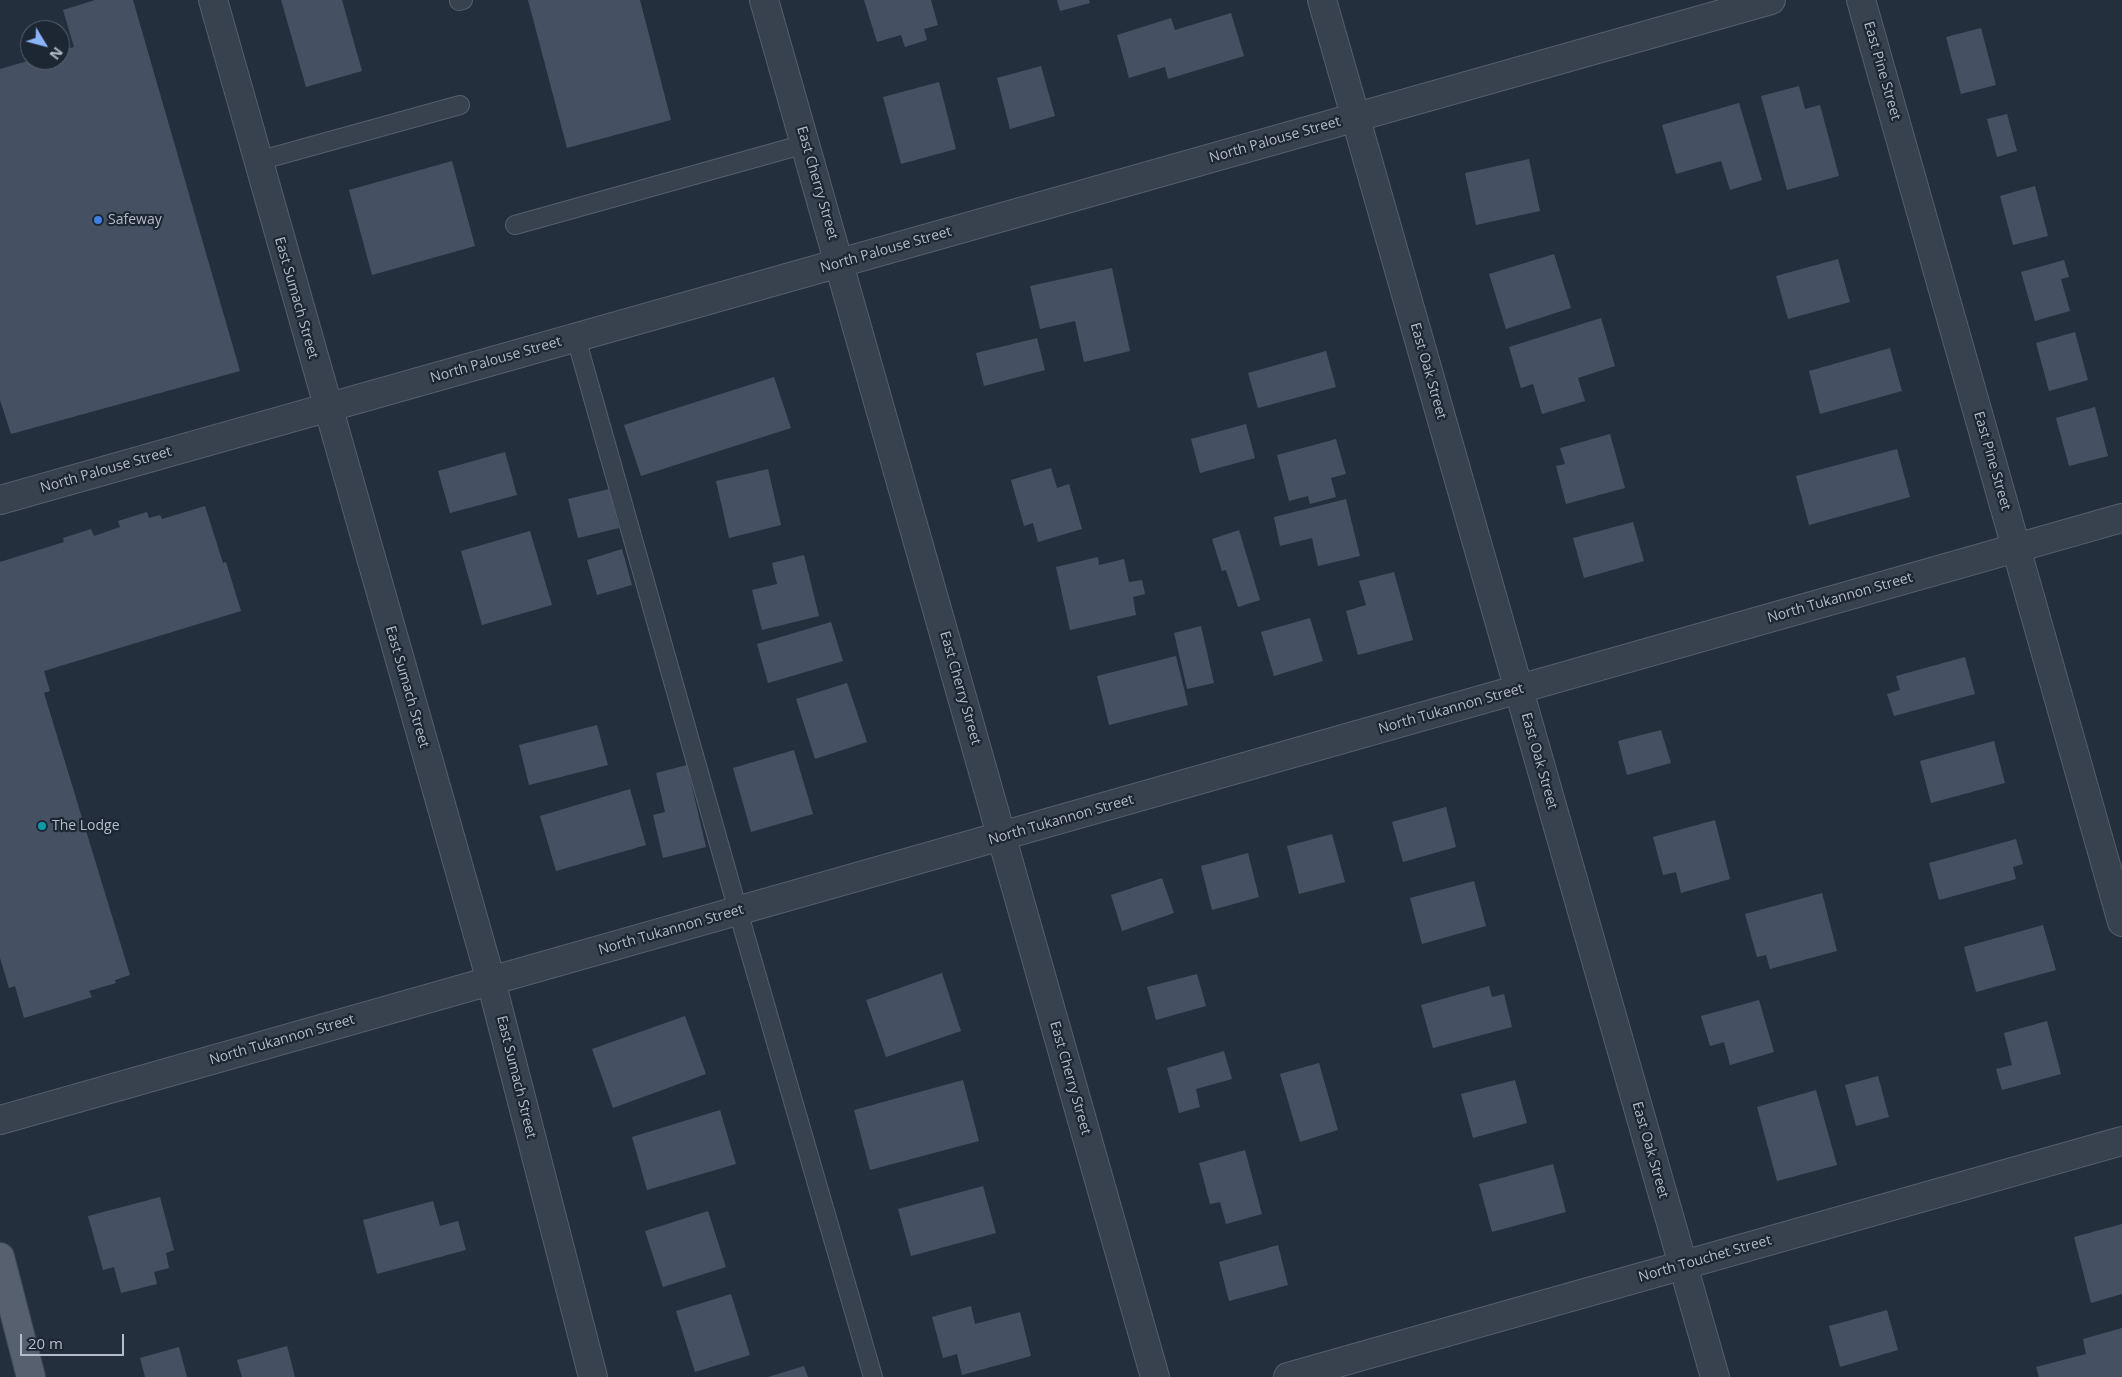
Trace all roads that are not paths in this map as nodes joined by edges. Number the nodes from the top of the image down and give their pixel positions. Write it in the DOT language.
graph roads {
  1 [pos="213,0"];
  2 [pos="764,0"];
  3 [pos="1322,0"];
  4 [pos="1771,0"];
  5 [pos="1861,0"];
  6 [pos="460,105"];
  7 [pos="1356,118"];
  8 [pos="805,144"];
  9 [pos="258,161"];
  10 [pos="515,225"];
  11 [pos="839,263"];
  12 [pos="576,338"];
  13 [pos="328,408"];
  14 [pos="0,500"];
  15 [pos="2122,518"];
  16 [pos="2016,548"];
  17 [pos="1519,690"];
  18 [pos="1002,836"];
  19 [pos="738,911"];
  20 [pos="2122,922"];
  21 [pos="491,981"];
  22 [pos="0,1120"];
  23 [pos="2122,1141"];
  24 [pos="0,1256"];
  25 [pos="1683,1265"];
  26 [pos="31,1377"];
  27 [pos="593,1377"];
  28 [pos="873,1377"];
  29 [pos="1155,1377"];
  30 [pos="1288,1377"];
  31 [pos="1715,1377"];
  1 -- 9 [label="street, East Sumach Street"];
  2 -- 8 [label="street, East Cherry Street"];
  3 -- 7 [label="street, East Oak Street"];
  4 -- 7 [label="street, North Palouse Street"];
  5 -- 16 [label="street, East Pine Street"];
  6 -- 9 [label="lane"];
  7 -- 11 [label="street, North Palouse Street"];
  7 -- 17 [label="street, East Oak Street"];
  8 -- 10 [label="lane"];
  8 -- 11 [label="street, East Cherry Street"];
  9 -- 13 [label="street, East Sumach Street"];
  11 -- 12 [label="street, North Palouse Street"];
  11 -- 18 [label="street, East Cherry Street"];
  12 -- 13 [label="street, North Palouse Street"];
  12 -- 19 [label="lane"];
  13 -- 14 [label="street, North Palouse Street"];
  13 -- 21 [label="street, East Sumach Street"];
  15 -- 16 [label="street, North Tukannon Street"];
  16 -- 17 [label="street, North Tukannon Street"];
  16 -- 20 [label="street, East Pine Street"];
  17 -- 18 [label="street, North Tukannon Street"];
  17 -- 25 [label="street, East Oak Street"];
  18 -- 19 [label="street, North Tukannon Street"];
  18 -- 29 [label="street, East Cherry Street"];
  19 -- 21 [label="street, North Tukannon Street"];
  19 -- 28 [label="lane"];
  21 -- 22 [label="street, North Tukannon Street"];
  21 -- 27 [label="street, East Sumach Street"];
  23 -- 25 [label="street, North Touchet Street"];
  24 -- 26 [label="main road"];
  25 -- 30 [label="street, North Touchet Street"];
  25 -- 31 [label="street, East Oak Street"];
}
